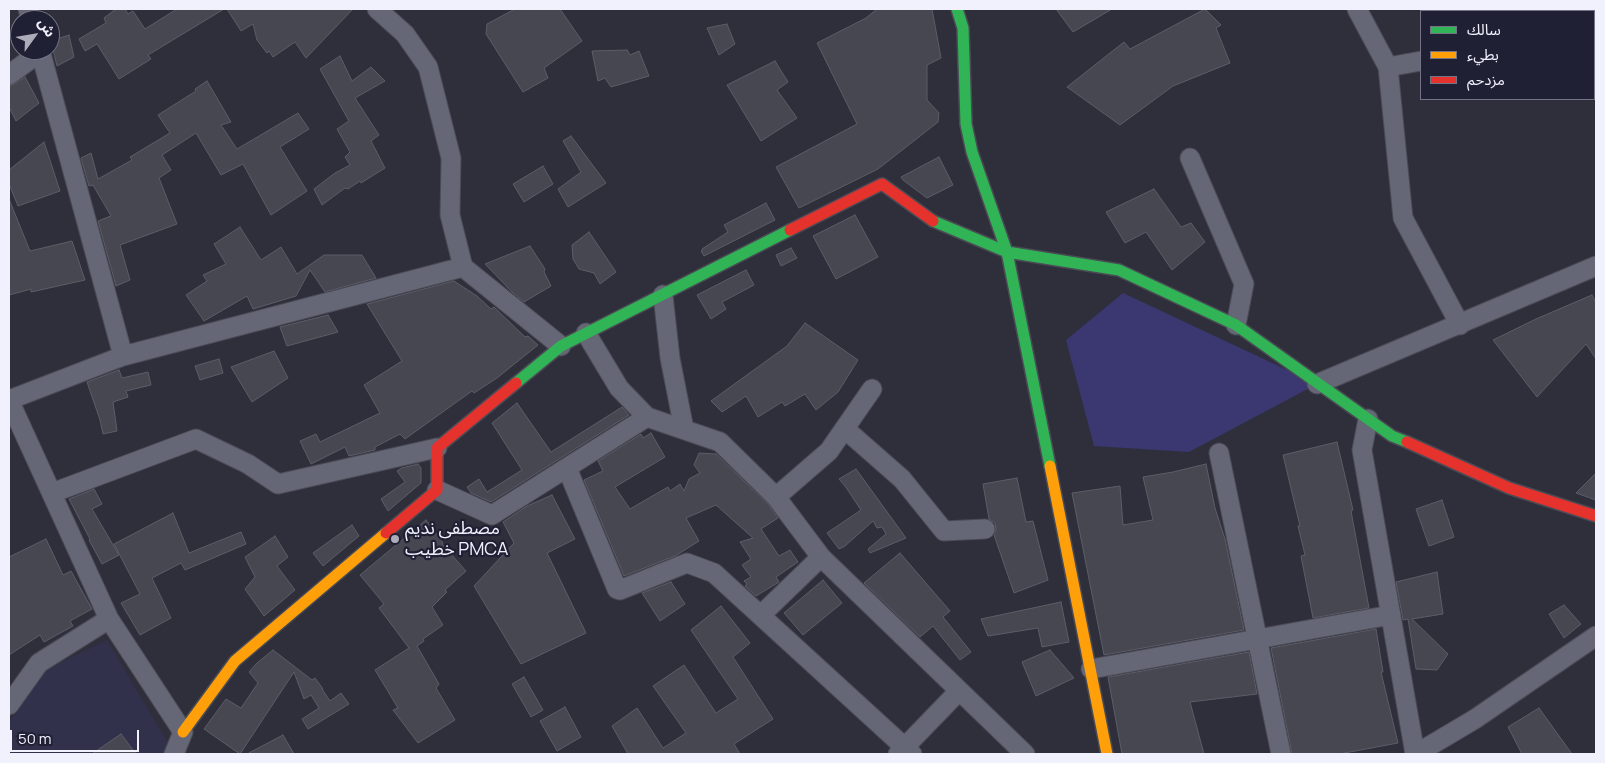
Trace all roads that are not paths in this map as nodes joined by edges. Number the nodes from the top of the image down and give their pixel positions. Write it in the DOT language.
graph roads {
  1 [pos="377,9"];
  2 [pos="957,9"];
  3 [pos="1356,9"];
  4 [pos="28,60"];
  5 [pos="42,60"];
  6 [pos="1420,61"];
  7 [pos="1388,68"];
  8 [pos="9,75"];
  9 [pos="1190,158"];
  10 [pos="1007,252"];
  11 [pos="1596,266"];
  12 [pos="463,268"];
  13 [pos="663,294"];
  14 [pos="1236,325"];
  15 [pos="1460,325"];
  16 [pos="586,333"];
  17 [pos="561,346"];
  18 [pos="123,356"];
  19 [pos="1318,384"];
  20 [pos="872,390"];
  21 [pos="9,400"];
  22 [pos="647,417"];
  23 [pos="1368,419"];
  24 [pos="845,429"];
  25 [pos="684,430"];
  26 [pos="438,448"];
  27 [pos="1219,453"];
  28 [pos="566,468"];
  29 [pos="437,490"];
  30 [pos="52,493"];
  31 [pos="776,497"];
  32 [pos="1596,516"];
  33 [pos="985,529"];
  34 [pos="821,557"];
  35 [pos="761,615"];
  36 [pos="1390,615"];
  37 [pos="109,619"];
  38 [pos="1596,636"];
  39 [pos="1257,639"];
  40 [pos="1091,669"];
  41 [pos="959,691"];
  42 [pos="9,705"];
  43 [pos="184,732"];
  44 [pos="905,751"];
  45 [pos="174,754"];
  46 [pos="1025,754"];
  47 [pos="1107,754"];
  48 [pos="1281,754"];
  49 [pos="1415,754"];
  1 -- 12 [label="street"];
  2 -- 10 [label="street"];
  3 -- 7 [label="street"];
  4 -- 8 [label="street"];
  5 -- 18 [label="street"];
  6 -- 7 [label="street"];
  7 -- 15 [label="street"];
  9 -- 14 [label="street"];
  10 -- 13 [label="street"];
  10 -- 14 [label="street"];
  10 -- 40 [label="street"];
  11 -- 15 [label="street"];
  12 -- 17 [label="street"];
  12 -- 18 [label="street"];
  13 -- 16 [label="street"];
  13 -- 25 [label="street"];
  14 -- 19 [label="street"];
  15 -- 19 [label="street"];
  16 -- 17 [label="street"];
  16 -- 22 [label="street"];
  17 -- 26 [label="street"];
  18 -- 21 [label="street"];
  19 -- 23 [label="street"];
  20 -- 24 [label="street"];
  21 -- 30 [label="street"];
  22 -- 25 [label="street"];
  22 -- 28 [label="street"];
  23 -- 32 [label="street"];
  23 -- 36 [label="street"];
  24 -- 31 [label="street"];
  24 -- 33 [label="street"];
  25 -- 31 [label="street"];
  26 -- 29 [label="street"];
  26 -- 30 [label="street"];
  27 -- 39 [label="street"];
  28 -- 29 [label="street"];
  28 -- 35 [label="street"];
  29 -- 43 [label="street"];
  30 -- 37 [label="street"];
  31 -- 34 [label="street"];
  34 -- 35 [label="street"];
  34 -- 41 [label="street"];
  35 -- 44 [label="street"];
  36 -- 39 [label="street"];
  36 -- 49 [label="street"];
  37 -- 42 [label="street"];
  37 -- 43 [label="street"];
  38 -- 49 [label="street"];
  39 -- 40 [label="street"];
  39 -- 48 [label="street"];
  40 -- 47 [label="street"];
  41 -- 44 [label="street"];
  41 -- 46 [label="street"];
  43 -- 45 [label="street"];
}
